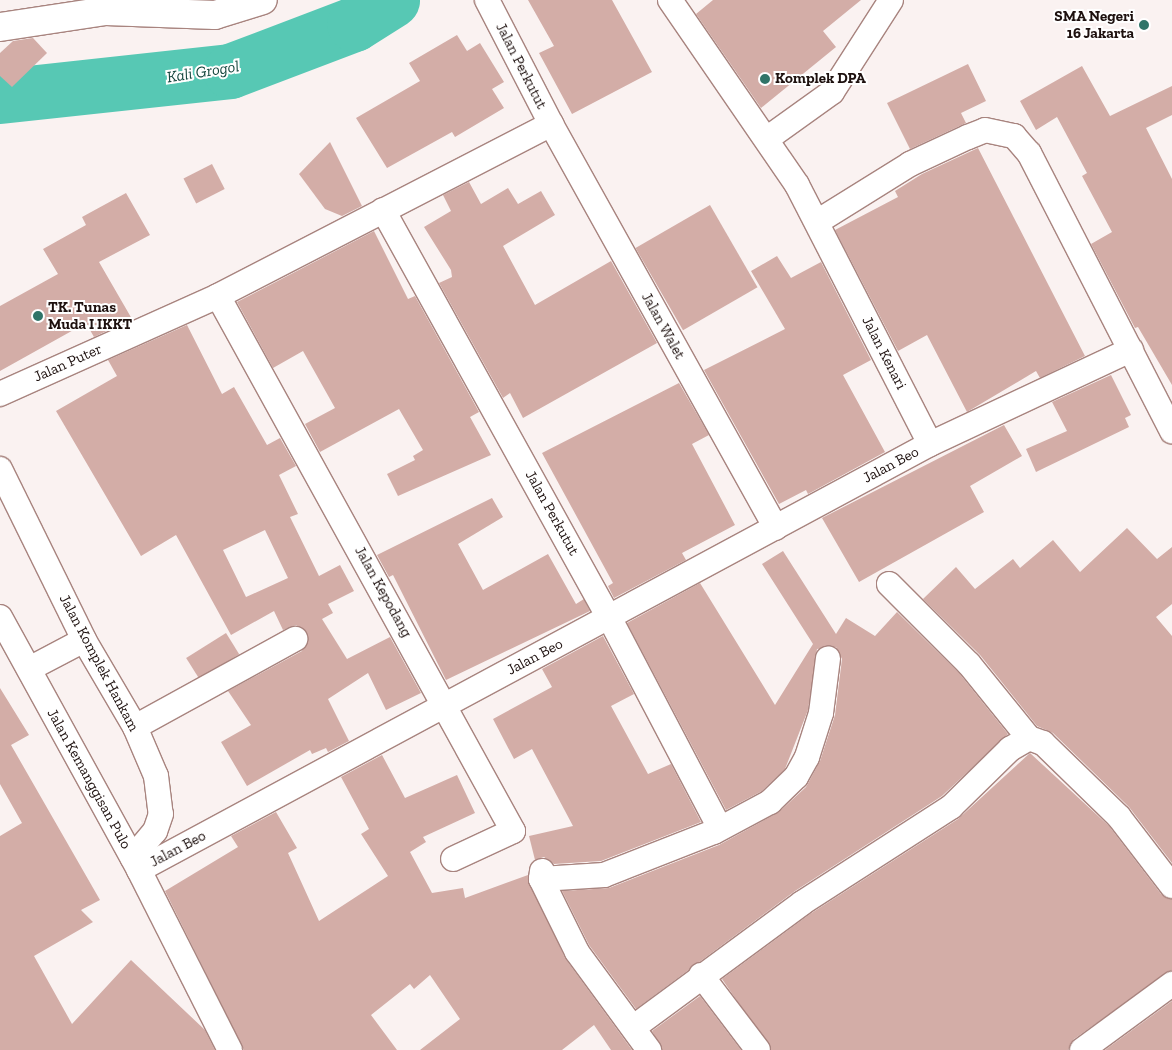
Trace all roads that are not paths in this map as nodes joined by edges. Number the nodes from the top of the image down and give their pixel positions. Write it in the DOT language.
graph roads {
  1 [pos="263,0"];
  2 [pos="487,0"];
  3 [pos="670,0"];
  4 [pos="891,0"];
  5 [pos="0,27"];
  6 [pos="551,124"];
  7 [pos="768,138"];
  8 [pos="383,210"];
  9 [pos="818,222"];
  10 [pos="218,296"];
  11 [pos="1131,350"];
  12 [pos="0,394"];
  13 [pos="1172,431"];
  14 [pos="930,444"];
  15 [pos="0,469"];
  16 [pos="776,528"];
  17 [pos="889,584"];
  18 [pos="0,617"];
  19 [pos="609,617"];
  20 [pos="295,639"];
  21 [pos="84,640"];
  22 [pos="828,658"];
  23 [pos="29,670"];
  24 [pos="446,705"];
  25 [pos="135,727"];
  26 [pos="1029,738"];
  27 [pos="715,820"];
  28 [pos="453,859"];
  29 [pos="136,864"];
  30 [pos="1172,886"];
  31 [pos="700,975"];
  32 [pos="1172,984"];
  33 [pos="634,1028"];
  34 [pos="230,1050"];
  35 [pos="649,1050"];
  36 [pos="758,1050"];
  37 [pos="1082,1050"];
  1 -- 5 [label="street"];
  2 -- 6 [label="street, Jalan Perkutut"];
  3 -- 7 [label="street, Jalan Kenari"];
  4 -- 7 [label="street"];
  6 -- 8 [label="street, Jalan Perkutut"];
  6 -- 16 [label="street, Jalan Walet"];
  7 -- 9 [label="street, Jalan Kenari"];
  8 -- 10 [label="street, Jalan Perkutut"];
  8 -- 19 [label="street, Jalan Perkutut"];
  9 -- 11 [label="street"];
  9 -- 14 [label="street, Jalan Kenari"];
  10 -- 12 [label="street, Jalan Puter"];
  10 -- 24 [label="street, Jalan Kepodang"];
  11 -- 13 [label="street"];
  11 -- 14 [label="street"];
  14 -- 16 [label="street, Jalan Beo"];
  15 -- 21 [label="street, Jalan Komplek Hankam"];
  16 -- 19 [label="street, Jalan Beo"];
  17 -- 26 [label="street"];
  18 -- 23 [label="street, Jalan Kemanggisan Pulo"];
  19 -- 24 [label="street, Jalan Beo"];
  19 -- 27 [label="street, Jalan Perkutut"];
  20 -- 25 [label="street"];
  21 -- 23 [label="street"];
  21 -- 25 [label="street, Jalan Komplek Hankam"];
  22 -- 33 [label="street"];
  23 -- 29 [label="street, Jalan Kemanggisan Pulo"];
  24 -- 28 [label="street, Jalan Kepodang"];
  24 -- 29 [label="street, Jalan Beo"];
  25 -- 29 [label="street, Jalan Komplek Hankam"];
  26 -- 30 [label="street"];
  26 -- 31 [label="street"];
  29 -- 34 [label="street, Jalan Kemanggisan Pulo"];
  31 -- 33 [label="street"];
  31 -- 36 [label="street"];
  32 -- 37 [label="street"];
  33 -- 35 [label="street"];
}
